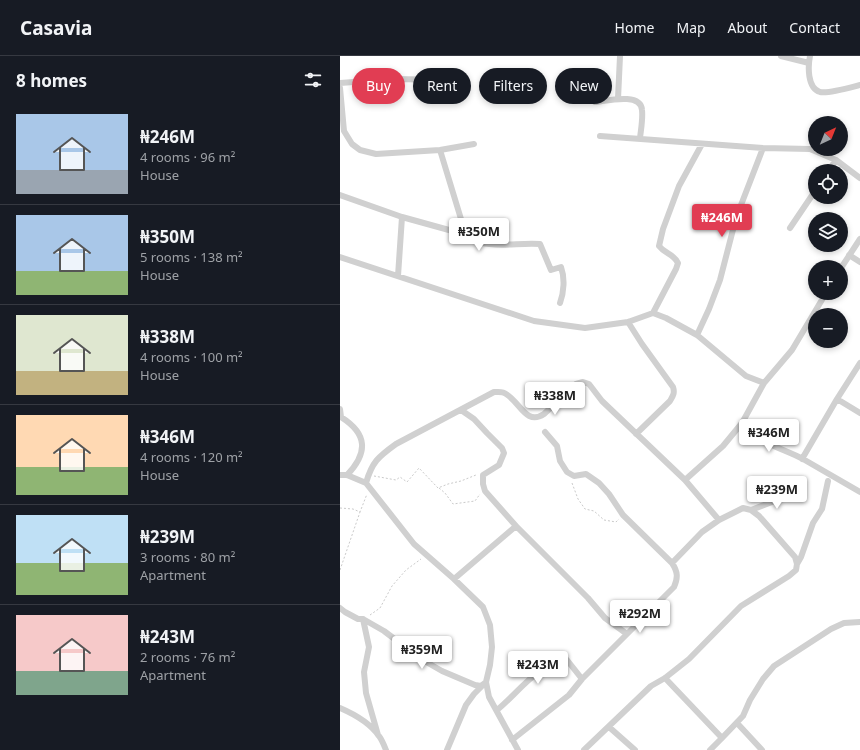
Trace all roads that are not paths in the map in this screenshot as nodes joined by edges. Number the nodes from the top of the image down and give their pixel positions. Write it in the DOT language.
graph roads {
  1 [pos="620,56"];
  2 [pos="781,56"];
  3 [pos="810,56"];
  4 [pos="808,63"];
  5 [pos="413,79"];
  6 [pos="340,83"];
  7 [pos="860,85"];
  8 [pos="340,88"];
  9 [pos="618,99"];
  10 [pos="612,100"];
  11 [pos="600,136"];
  12 [pos="640,138"];
  13 [pos="474,144"];
  14 [pos="702,144"];
  15 [pos="763,148"];
  16 [pos="440,150"];
  17 [pos="836,160"];
  18 [pos="833,164"];
  19 [pos="860,178"];
  20 [pos="340,195"];
  21 [pos="808,201"];
  22 [pos="402,217"];
  23 [pos="790,228"];
  24 [pos="467,235"];
  25 [pos="860,239"];
  26 [pos="849,255"];
  27 [pos="340,257"];
  28 [pos="846,260"];
  29 [pos="860,262"];
  30 [pos="398,276"];
  31 [pos="822,300"];
  32 [pos="560,303"];
  33 [pos="653,313"];
  34 [pos="628,322"];
  35 [pos="697,335"];
  36 [pos="860,363"];
  37 [pos="764,383"];
  38 [pos="836,399"];
  39 [pos="340,409"];
  40 [pos="461,410"];
  41 [pos="860,413"];
  42 [pos="742,424"];
  43 [pos="545,432"];
  44 [pos="636,434"];
  45 [pos="802,459"];
  46 [pos="340,475"];
  47 [pos="347,476"];
  48 [pos="685,480"];
  49 [pos="828,481"];
  50 [pos="368,486"];
  51 [pos="800,491"];
  52 [pos="860,492"];
  53 [pos="752,510"];
  54 [pos="719,520"];
  55 [pos="516,526"];
  56 [pos="672,563"];
  57 [pos="797,564"];
  58 [pos="454,579"];
  59 [pos="342,611"];
  60 [pos="363,619"];
  61 [pos="860,622"];
  62 [pos="627,634"];
  63 [pos="665,678"];
  64 [pos="582,679"];
  65 [pos="486,682"];
  66 [pos="340,708"];
  67 [pos="497,710"];
  68 [pos="737,723"];
  69 [pos="609,727"];
  70 [pos="378,735"];
  71 [pos="722,738"];
  72 [pos="512,740"];
  73 [pos="386,750"];
  74 [pos="447,750"];
  75 [pos="518,750"];
  76 [pos="584,750"];
  77 [pos="635,750"];
  78 [pos="711,750"];
  79 [pos="762,750"];
  1 -- 9 [label="street"];
  2 -- 4 [label="street"];
  3 -- 4 [label="street"];
  4 -- 7 [label="street"];
  5 -- 6 [label="street"];
  8 -- 16 [label="street"];
  9 -- 10 [label="street"];
  9 -- 12 [label="street"];
  11 -- 12 [label="street"];
  12 -- 14 [label="street"];
  13 -- 16 [label="street"];
  14 -- 15 [label="street"];
  14 -- 33 [label="street"];
  15 -- 17 [label="street"];
  15 -- 35 [label="street"];
  16 -- 24 [label="street"];
  17 -- 18 [label="street"];
  17 -- 19 [label="street"];
  20 -- 22 [label="street"];
  21 -- 23 [label="street"];
  22 -- 24 [label="street"];
  22 -- 30 [label="street"];
  24 -- 32 [label="street"];
  25 -- 26 [label="street"];
  26 -- 28 [label="street"];
  26 -- 29 [label="street"];
  27 -- 30 [label="street"];
  30 -- 34 [label="street"];
  31 -- 37 [label="street"];
  33 -- 34 [label="street"];
  33 -- 35 [label="street"];
  34 -- 44 [label="street"];
  35 -- 37 [label="street"];
  36 -- 38 [label="street"];
  37 -- 42 [label="street"];
  38 -- 41 [label="street"];
  38 -- 45 [label="street"];
  39 -- 47 [label="street"];
  40 -- 44 [label="street"];
  40 -- 50 [label="street"];
  40 -- 55 [label="street"];
  42 -- 45 [label="street"];
  42 -- 48 [label="street"];
  43 -- 56 [label="street"];
  44 -- 48 [label="street"];
  45 -- 52 [label="street"];
  46 -- 47 [label="street"];
  47 -- 50 [label="street"];
  48 -- 54 [label="street"];
  49 -- 57 [label="street"];
  50 -- 58 [label="street"];
  51 -- 53 [label="street"];
  53 -- 54 [label="street"];
  53 -- 57 [label="street"];
  54 -- 56 [label="street"];
  55 -- 58 [label="street"];
  55 -- 62 [label="street"];
  56 -- 62 [label="street"];
  57 -- 63 [label="street"];
  58 -- 65 [label="street"];
  59 -- 60 [label="street"];
  60 -- 65 [label="street"];
  60 -- 70 [label="street"];
  61 -- 68 [label="street"];
  62 -- 64 [label="street"];
  63 -- 69 [label="street"];
  63 -- 71 [label="street"];
  64 -- 67 [label="street"];
  64 -- 72 [label="street"];
  65 -- 67 [label="street"];
  65 -- 74 [label="street"];
  66 -- 70 [label="street"];
  67 -- 72 [label="street"];
  68 -- 71 [label="street"];
  68 -- 79 [label="street"];
  69 -- 76 [label="street"];
  69 -- 77 [label="street"];
  70 -- 73 [label="street"];
  71 -- 78 [label="street"];
  72 -- 75 [label="street"];
}
